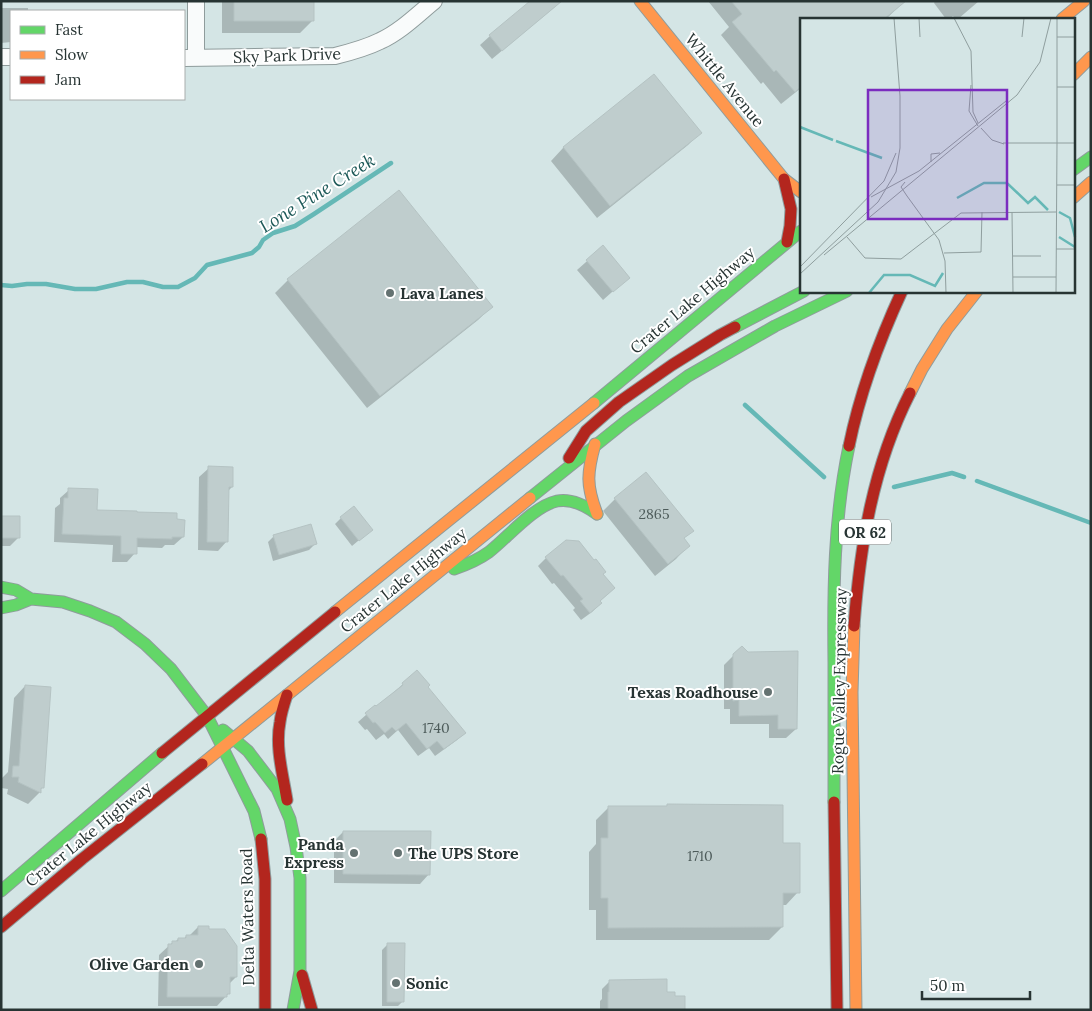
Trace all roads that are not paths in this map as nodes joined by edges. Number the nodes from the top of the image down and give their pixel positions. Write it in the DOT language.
graph roads {
  1 [pos="196,1"];
  2 [pos="434,1"];
  3 [pos="640,1"];
  4 [pos="1084,1"];
  5 [pos="1063,18"];
  6 [pos="1091,57"];
  7 [pos="190,58"];
  8 [pos="1074,73"];
  9 [pos="1091,158"];
  10 [pos="1074,169"];
  11 [pos="784,178"];
  12 [pos="1091,182"];
  13 [pos="800,191"];
  14 [pos="1074,197"];
  15 [pos="800,231"];
  16 [pos="787,242"];
  17 [pos="802,292"];
  18 [pos="845,292"];
  19 [pos="902,292"];
  20 [pos="976,292"];
  21 [pos="595,444"];
  22 [pos="561,472"];
  23 [pos="428,580"];
  24 [pos="1,587"];
  25 [pos="31,599"];
  26 [pos="1,608"];
  27 [pos="287,695"];
  28 [pos="207,716"];
  29 [pos="233,739"];
  30 [pos="222,748"];
  31 [pos="290,819"];
  32 [pos="1,891"];
  33 [pos="1,927"];
  34 [pos="300,971"];
  35 [pos="265,1010"];
  36 [pos="293,1010"];
  37 [pos="312,1010"];
  38 [pos="837,1010"];
  39 [pos="856,1010"];
  1 -- 7 [label="street"];
  2 -- 7 [label="street, Sky Park Drive"];
  3 -- 11 [label="main road, Whittle Avenue"];
  4 -- 5 [label="main road"];
  6 -- 8 [label="main road"];
  9 -- 10 [label="main road"];
  11 -- 13 [label="main road, Whittle Avenue"];
  11 -- 16 [label="main road"];
  12 -- 14 [label="main road"];
  15 -- 16 [label="main road, Crater Lake Highway"];
  16 -- 28 [label="main road, Crater Lake Highway"];
  17 -- 22 [label="main road"];
  18 -- 21 [label="main road, Crater Lake Highway"];
  19 -- 38 [label="main road, Rogue Valley Expressway / OR 62"];
  20 -- 39 [label="main road, Rogue Valley Expressway / OR 62"];
  21 -- 22 [label="main road, Crater Lake Highway"];
  21 -- 23 [label="main road"];
  22 -- 23 [label="main road, Crater Lake Highway"];
  23 -- 27 [label="main road, Crater Lake Highway"];
  24 -- 25 [label="main road, Delta Waters Road"];
  25 -- 26 [label="main road, Delta Waters Road"];
  25 -- 28 [label="main road, Delta Waters Road"];
  27 -- 29 [label="main road, Crater Lake Highway"];
  27 -- 31 [label="main road"];
  28 -- 29 [label="main road, Delta Waters Road"];
  28 -- 30 [label="main road, Delta Waters Road"];
  28 -- 32 [label="main road, Crater Lake Highway"];
  29 -- 30 [label="main road, Crater Lake Highway"];
  29 -- 31 [label="main road, Delta Waters Road"];
  30 -- 33 [label="main road, Crater Lake Highway"];
  30 -- 35 [label="main road, Delta Waters Road"];
  31 -- 34 [label="main road, Delta Waters Road"];
  34 -- 36 [label="main road, Delta Waters Road"];
  34 -- 37 [label="main road"];
}
